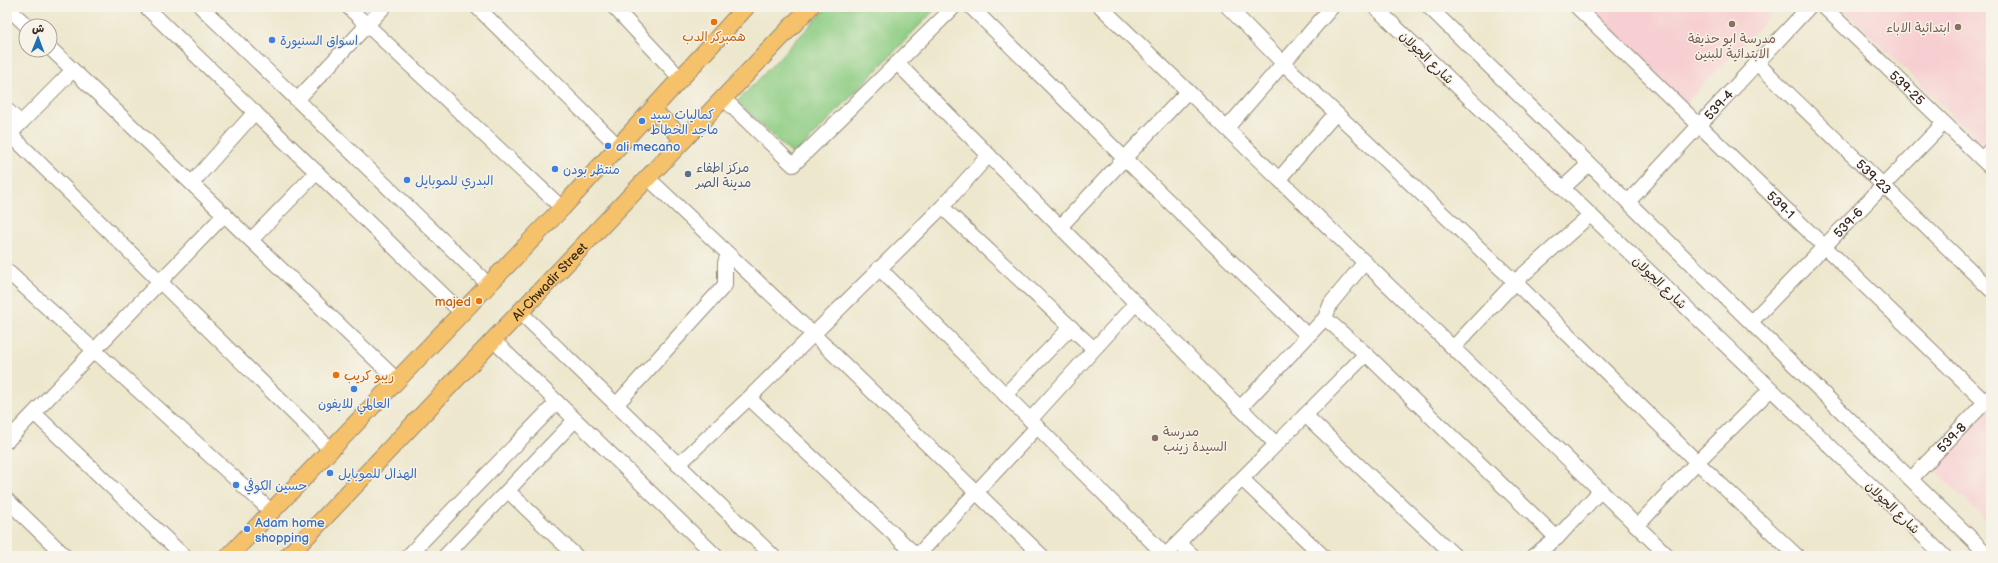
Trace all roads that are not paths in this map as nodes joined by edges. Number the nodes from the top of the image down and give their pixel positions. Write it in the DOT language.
graph roads {
  1 [pos="146,7"];
  2 [pos="201,7"];
  3 [pos="348,7"];
  4 [pos="384,7"];
  5 [pos="477,7"];
  6 [pos="614,7"];
  7 [pos="746,7"];
  8 [pos="810,7"];
  9 [pos="954,7"];
  10 [pos="971,7"];
  11 [pos="1101,7"];
  12 [pos="1228,7"];
  13 [pos="1332,7"];
  14 [pos="1375,7"];
  15 [pos="1577,7"];
  16 [pos="1808,7"];
  17 [pos="1824,7"];
  18 [pos="1433,8"];
  19 [pos="367,25"];
  20 [pos="58,56"];
  21 [pos="897,63"];
  22 [pos="1282,63"];
  23 [pos="1756,63"];
  24 [pos="73,70"];
  25 [pos="681,79"];
  26 [pos="1188,90"];
  27 [pos="723,98"];
  28 [pos="297,100"];
  29 [pos="7,110"];
  30 [pos="652,110"];
  31 [pos="255,112"];
  32 [pos="1336,113"];
  33 [pos="21,123"];
  34 [pos="1944,123"];
  35 [pos="1699,125"];
  36 [pos="1227,128"];
  37 [pos="9,136"];
  38 [pos="684,139"];
  39 [pos="618,146"];
  40 [pos="989,155"];
  41 [pos="1988,158"];
  42 [pos="1125,159"];
  43 [pos="1589,164"];
  44 [pos="316,172"];
  45 [pos="647,177"];
  46 [pos="1279,179"];
  47 [pos="192,183"];
  48 [pos="1883,186"];
  49 [pos="1563,188"];
  50 [pos="1628,202"];
  51 [pos="942,207"];
  52 [pos="562,208"];
  53 [pos="224,214"];
  54 [pos="1590,215"];
  55 [pos="1060,227"];
  56 [pos="251,240"];
  57 [pos="1824,246"];
  58 [pos="728,254"];
  59 [pos="1365,262"];
  60 [pos="879,268"];
  61 [pos="7,271"];
  62 [pos="160,281"];
  63 [pos="1515,282"];
  64 [pos="489,285"];
  65 [pos="1991,290"];
  66 [pos="1136,303"];
  67 [pos="518,311"];
  68 [pos="462,313"];
  69 [pos="1325,318"];
  70 [pos="1751,322"];
  71 [pos="1071,326"];
  72 [pos="813,334"];
  73 [pos="1307,335"];
  74 [pos="493,340"];
  75 [pos="1093,348"];
  76 [pos="1453,348"];
  77 [pos="94,350"];
  78 [pos="1366,354"];
  79 [pos="397,380"];
  80 [pos="1771,389"];
  81 [pos="1005,395"];
  82 [pos="749,398"];
  83 [pos="1988,399"];
  84 [pos="557,402"];
  85 [pos="616,405"];
  86 [pos="1240,408"];
  87 [pos="34,413"];
  88 [pos="1306,415"];
  89 [pos="575,420"];
  90 [pos="1033,424"];
  91 [pos="7,441"];
  92 [pos="1276,444"];
  93 [pos="330,449"];
  94 [pos="1697,462"];
  95 [pos="678,465"];
  96 [pos="1242,479"];
  97 [pos="1911,479"];
  98 [pos="508,490"];
  99 [pos="1601,490"];
  100 [pos="977,492"];
  101 [pos="7,500"];
  102 [pos="272,512"];
  103 [pos="1637,526"];
  104 [pos="1557,538"];
  105 [pos="1178,543"];
  106 [pos="1536,555"];
  107 [pos="65,556"];
  108 [pos="184,556"];
  109 [pos="229,556"];
  110 [pos="288,556"];
  111 [pos="408,556"];
  112 [pos="445,556"];
  113 [pos="576,556"];
  114 [pos="716,556"];
  115 [pos="773,556"];
  116 [pos="917,556"];
  117 [pos="1042,556"];
  118 [pos="1166,556"];
  119 [pos="1193,556"];
  120 [pos="1323,556"];
  121 [pos="1455,556"];
  122 [pos="1668,556"];
  123 [pos="1797,556"];
  124 [pos="1944,556"];
  125 [pos="1989,556"];
  1 -- 31 [label="street"];
  2 -- 28 [label="street"];
  3 -- 19 [label="street"];
  4 -- 19 [label="street"];
  5 -- 39 [label="street"];
  6 -- 25 [label="street"];
  7 -- 25 [label="main road"];
  8 -- 27 [label="main road, Al-Chwadir Street"];
  9 -- 21 [label="street"];
  10 -- 42 [label="street"];
  11 -- 26 [label="street"];
  12 -- 22 [label="street"];
  13 -- 22 [label="street"];
  14 -- 49 [label="street, شارع الجولان"];
  15 -- 35 [label="street, 539-1"];
  16 -- 23 [label="street, 539-4"];
  17 -- 34 [label="street, 539-25"];
  18 -- 43 [label="street"];
  19 -- 28 [label="street"];
  19 -- 52 [label="street"];
  20 -- 24 [label="street"];
  21 -- 27 [label="street"];
  21 -- 40 [label="street"];
  22 -- 32 [label="street"];
  22 -- 36 [label="street"];
  23 -- 35 [label="street, 539-4"];
  23 -- 48 [label="street, 539-23"];
  24 -- 33 [label="street"];
  24 -- 47 [label="street"];
  25 -- 30 [label="main road"];
  26 -- 36 [label="street"];
  26 -- 42 [label="street"];
  27 -- 38 [label="main road, Al-Chwadir Street"];
  28 -- 64 [label="street"];
  29 -- 33 [label="street"];
  30 -- 38 [label="main road"];
  30 -- 39 [label="main road"];
  31 -- 44 [label="street"];
  31 -- 47 [label="street"];
  32 -- 46 [label="street"];
  32 -- 63 [label="street"];
  33 -- 37 [label="street"];
  34 -- 41 [label="street, 539-25"];
  34 -- 48 [label="street, 539-6"];
  35 -- 50 [label="street, 539-4"];
  35 -- 57 [label="street, 539-1"];
  36 -- 46 [label="street"];
  37 -- 62 [label="street"];
  38 -- 45 [label="main road, Al-Chwadir Street"];
  39 -- 52 [label="main road"];
  40 -- 51 [label="street"];
  40 -- 55 [label="street"];
  42 -- 55 [label="street"];
  42 -- 73 [label="street"];
  43 -- 49 [label="street"];
  43 -- 50 [label="street"];
  44 -- 56 [label="street"];
  44 -- 68 [label="street"];
  45 -- 58 [label="street"];
  45 -- 67 [label="main road, Al-Chwadir Street"];
  46 -- 59 [label="street"];
  47 -- 53 [label="street"];
  48 -- 57 [label="street, 539-6"];
  48 -- 65 [label="street, 539-23"];
  49 -- 54 [label="street, شارع الجولان"];
  50 -- 70 [label="street"];
  51 -- 60 [label="street"];
  51 -- 71 [label="street"];
  52 -- 64 [label="main road"];
  53 -- 56 [label="street"];
  53 -- 62 [label="street"];
  54 -- 63 [label="street"];
  54 -- 80 [label="street, شارع الجولان"];
  55 -- 66 [label="street"];
  56 -- 79 [label="street"];
  57 -- 70 [label="street, 539-6"];
  57 -- 83 [label="street, 539-1"];
  58 -- 72 [label="street"];
  58 -- 85 [label="street"];
  59 -- 69 [label="street"];
  59 -- 76 [label="street"];
  60 -- 72 [label="street"];
  60 -- 81 [label="street"];
  61 -- 77 [label="street"];
  62 -- 77 [label="street"];
  62 -- 93 [label="street"];
  63 -- 76 [label="street"];
  63 -- 94 [label="street"];
  64 -- 68 [label="main road"];
  66 -- 75 [label="street"];
  66 -- 86 [label="street"];
  67 -- 74 [label="main road, Al-Chwadir Street"];
  67 -- 85 [label="street"];
  68 -- 79 [label="main road"];
  69 -- 73 [label="street"];
  69 -- 78 [label="street"];
  70 -- 97 [label="street"];
  71 -- 75 [label="street"];
  71 -- 81 [label="street"];
  72 -- 82 [label="street"];
  72 -- 100 [label="street"];
  73 -- 86 [label="street"];
  74 -- 84 [label="street"];
  74 -- 110 [label="main road, Al-Chwadir Street"];
  75 -- 90 [label="street"];
  76 -- 99 [label="street"];
  77 -- 87 [label="street"];
  77 -- 102 [label="street"];
  78 -- 88 [label="street"];
  78 -- 104 [label="street"];
  79 -- 93 [label="main road"];
  80 -- 94 [label="street"];
  80 -- 124 [label="street, شارع الجولان"];
  81 -- 90 [label="street"];
  82 -- 95 [label="street"];
  82 -- 116 [label="street"];
  83 -- 97 [label="street, 539-8"];
  84 -- 89 [label="street"];
  84 -- 111 [label="street"];
  85 -- 95 [label="street"];
  86 -- 92 [label="street"];
  87 -- 91 [label="street"];
  87 -- 108 [label="street"];
  88 -- 92 [label="street"];
  88 -- 121 [label="street"];
  89 -- 98 [label="street"];
  89 -- 114 [label="street"];
  90 -- 100 [label="street"];
  90 -- 118 [label="street"];
  92 -- 96 [label="street"];
  93 -- 102 [label="main road"];
  94 -- 103 [label="street"];
  94 -- 123 [label="street"];
  95 -- 115 [label="street"];
  96 -- 105 [label="street"];
  96 -- 120 [label="street"];
  97 -- 125 [label="street"];
  98 -- 112 [label="street"];
  98 -- 113 [label="street"];
  99 -- 103 [label="street"];
  99 -- 104 [label="street"];
  100 -- 116 [label="street"];
  100 -- 117 [label="street"];
  101 -- 107 [label="street"];
  102 -- 109 [label="main road"];
  103 -- 122 [label="street"];
  104 -- 106 [label="street"];
  105 -- 118 [label="street"];
  105 -- 119 [label="street"];
}
